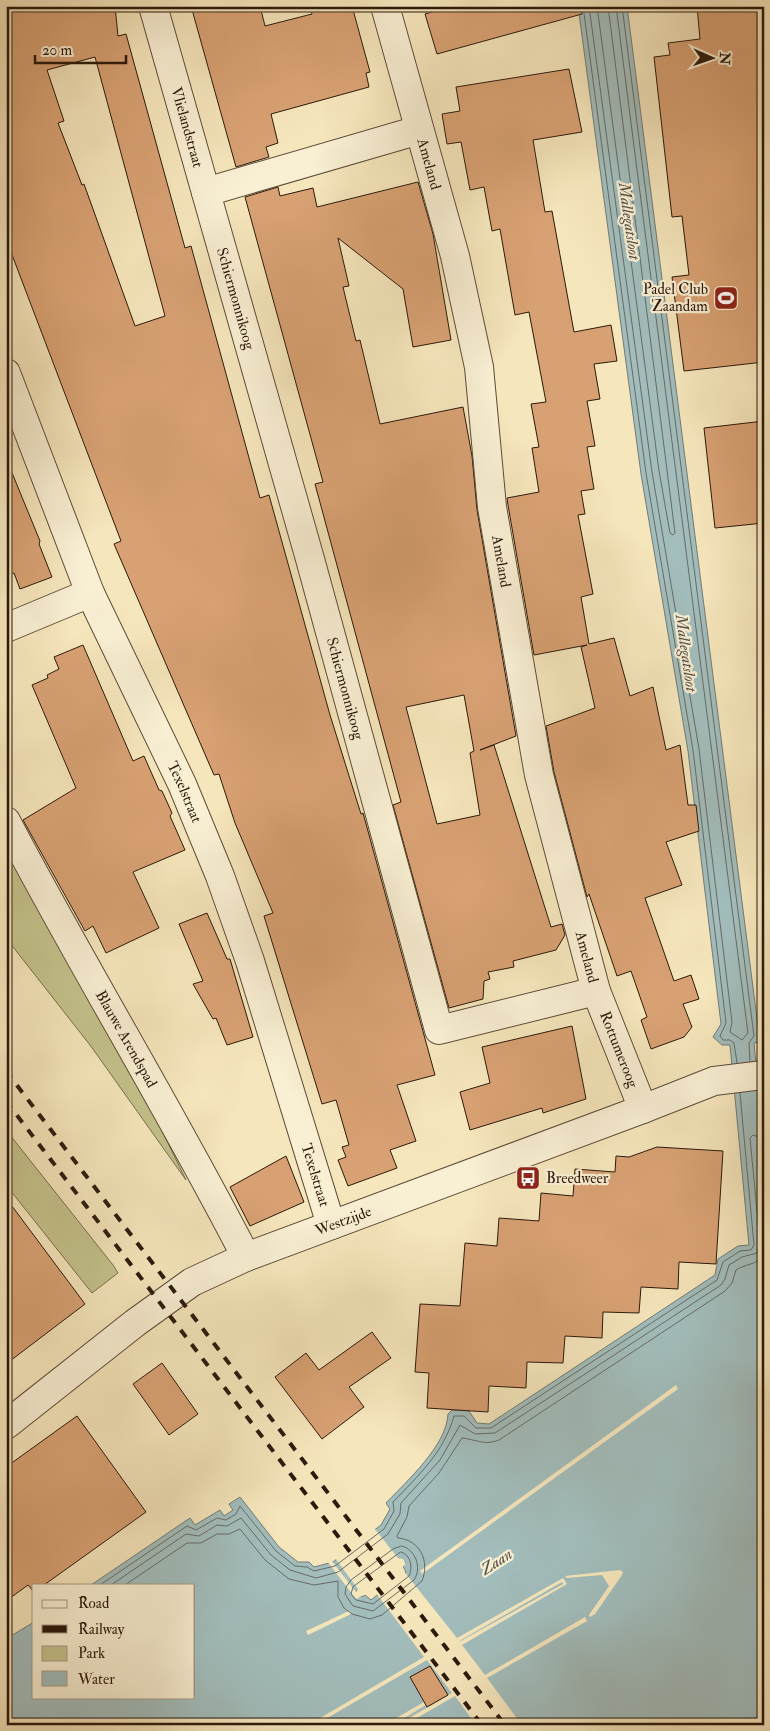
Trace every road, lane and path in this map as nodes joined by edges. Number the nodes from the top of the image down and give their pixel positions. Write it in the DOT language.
graph roads {
  1 [pos="153,6"];
  2 [pos="385,6"];
  3 [pos="419,130"];
  4 [pos="206,192"];
  5 [pos="6,373"];
  6 [pos="90,593"];
  7 [pos="6,628"];
  8 [pos="6,821"];
  9 [pos="596,991"];
  10 [pos="764,1075"];
  11 [pos="643,1109"];
  12 [pos="331,1225"];
  13 [pos="246,1257"];
  14 [pos="6,1425"];
  1 -- 4 [label="street, Vlielandstraat"];
  2 -- 3 [label="street, Ameland"];
  3 -- 4 [label="street, Ameland"];
  3 -- 9 [label="street, Ameland"];
  4 -- 9 [label="street, Schiermonnikoog"];
  5 -- 6 [label="street, Texelstraat"];
  6 -- 7 [label="street"];
  6 -- 12 [label="street, Texelstraat"];
  8 -- 13 [label="street, Blauwe Arendspad"];
  9 -- 11 [label="street, Rottumeroog"];
  10 -- 11 [label="street, Westzijde"];
  11 -- 12 [label="street, Westzijde"];
  12 -- 13 [label="street, Westzijde"];
  13 -- 14 [label="street, Westzijde"];
}
